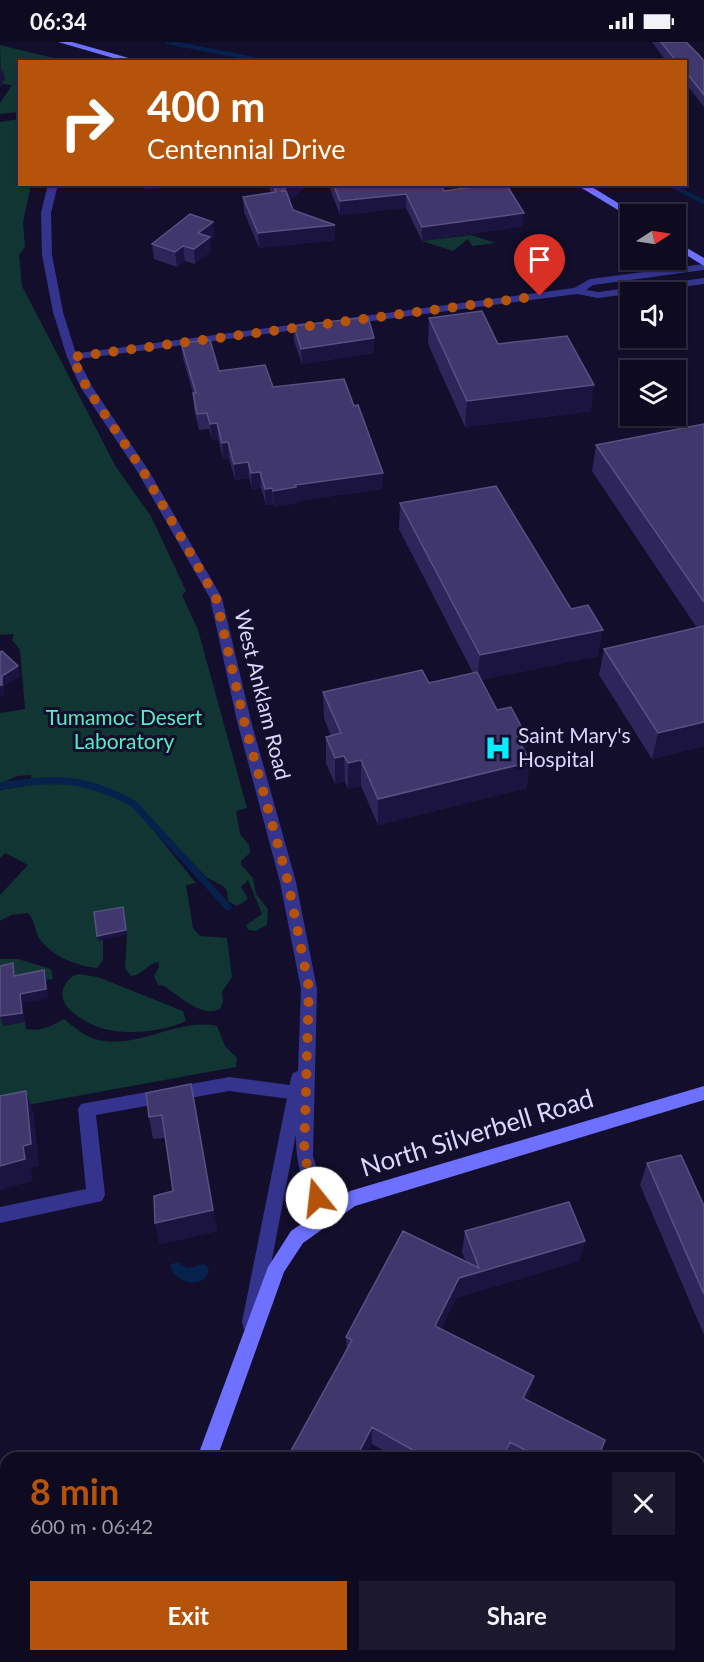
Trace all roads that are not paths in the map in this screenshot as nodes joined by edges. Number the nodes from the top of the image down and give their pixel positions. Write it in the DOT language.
graph roads {
  1 [pos="62,42"];
  2 [pos="131,60"];
  3 [pos="53,186"];
  4 [pos="582,186"];
  5 [pos="620,208"];
  6 [pos="686,252"];
  7 [pos="704,265"];
  8 [pos="704,281"];
  9 [pos="577,291"];
  10 [pos="72,357"];
  11 [pos="300,1093"];
  12 [pos="704,1093"];
  13 [pos="0,1215"];
  14 [pos="326,1215"];
  15 [pos="247,1350"];
  16 [pos="209,1452"];
  1 -- 2 [label="main road"];
  3 -- 10 [label="street, West Anklam Road"];
  4 -- 5 [label="main road"];
  6 -- 7 [label="main road"];
  7 -- 9 [label="street"];
  8 -- 9 [label="street"];
  9 -- 10 [label="street"];
  10 -- 11 [label="street, West Anklam Road"];
  11 -- 13 [label="street"];
  11 -- 14 [label="street"];
  11 -- 15 [label="street"];
  12 -- 14 [label="main road, North Silverbell Road"];
  14 -- 15 [label="main road, North Silverbell Road"];
  15 -- 16 [label="main road, North Silverbell Road"];
}
